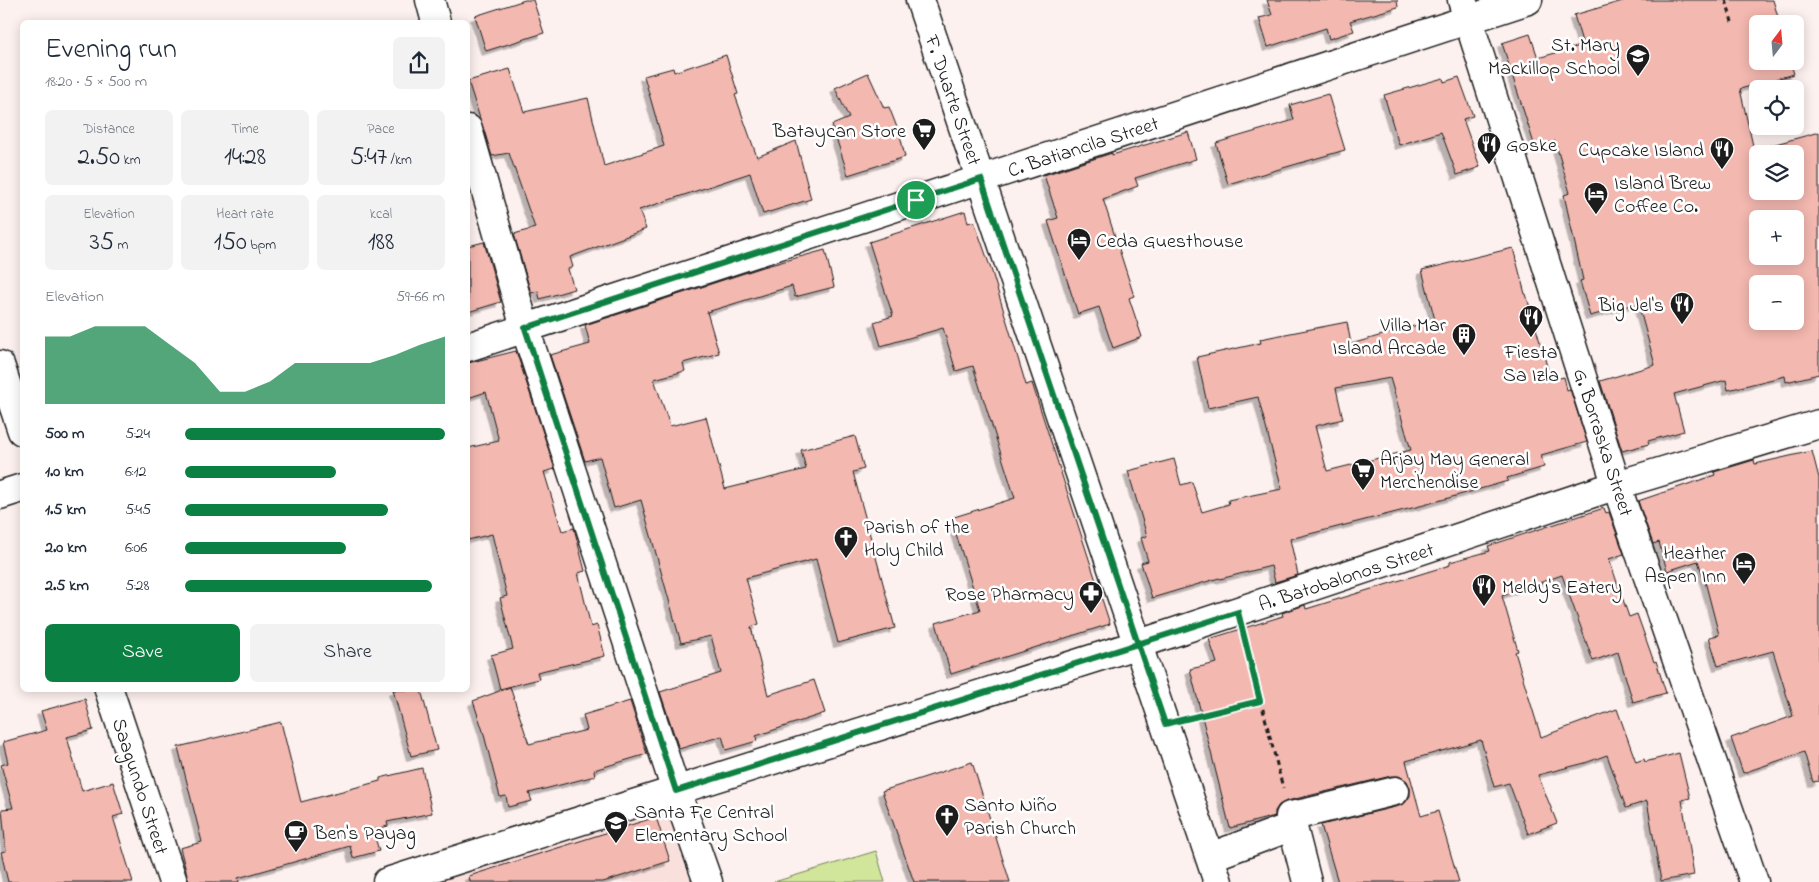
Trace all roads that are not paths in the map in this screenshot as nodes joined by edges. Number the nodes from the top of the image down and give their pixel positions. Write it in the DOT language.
graph roads {
  1 [pos="430,0"];
  2 [pos="920,0"];
  3 [pos="1528,0"];
  4 [pos="1466,10"];
  5 [pos="435,20"];
  6 [pos="470,136"];
  7 [pos="981,179"];
  8 [pos="525,328"];
  9 [pos="470,346"];
  10 [pos="0,365"];
  11 [pos="1819,424"];
  12 [pos="20,425"];
  13 [pos="1617,485"];
  14 [pos="20,489"];
  15 [pos="0,495"];
  16 [pos="1139,644"];
  17 [pos="110,692"];
  18 [pos="676,791"];
  19 [pos="1395,791"];
  20 [pos="1297,818"];
  21 [pos="1210,856"];
  22 [pos="173,882"];
  23 [pos="387,882"];
  24 [pos="708,882"];
  25 [pos="1218,882"];
  26 [pos="1307,882"];
  27 [pos="1324,882"];
  28 [pos="1754,882"];
  1 -- 5 [label="street"];
  2 -- 7 [label="street, F. Duarte Street"];
  3 -- 4 [label="street, C. Batiancila Street"];
  4 -- 7 [label="street, C. Batiancila Street"];
  4 -- 13 [label="street, G. Borraska Street"];
  6 -- 8 [label="street"];
  7 -- 8 [label="street, C. Batiancila Street"];
  7 -- 16 [label="street, F. Duarte Street"];
  8 -- 9 [label="street, C. Batiancila Street"];
  8 -- 18 [label="street"];
  10 -- 12 [label="street"];
  11 -- 13 [label="street, A. Batobalonos Street"];
  13 -- 16 [label="street, A. Batobalonos Street"];
  13 -- 28 [label="street, G. Borraska Street"];
  14 -- 15 [label="street"];
  16 -- 18 [label="street, A. Batobalonos Street"];
  16 -- 21 [label="street, F. Duarte Street"];
  17 -- 22 [label="street, Saagundo Street"];
  18 -- 23 [label="street, A. Batobalonos Street"];
  18 -- 24 [label="street"];
  19 -- 20 [label="street"];
  20 -- 21 [label="street"];
  20 -- 26 [label="street"];
  20 -- 27 [label="street"];
  21 -- 25 [label="street, F. Duarte Street"];
}
